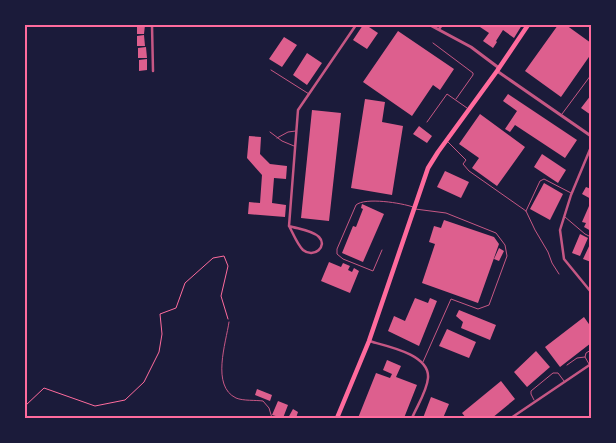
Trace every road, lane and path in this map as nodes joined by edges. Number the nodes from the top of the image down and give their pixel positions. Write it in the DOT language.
graph roads {
  1 [pos="152,25"];
  2 [pos="356,25"];
  3 [pos="430,25"];
  4 [pos="442,25"];
  5 [pos="528,25"];
  6 [pos="439,30"];
  7 [pos="434,43"];
  8 [pos="271,70"];
  9 [pos="498,70"];
  10 [pos="153,72"];
  11 [pos="591,75"];
  12 [pos="310,94"];
  13 [pos="456,99"];
  14 [pos="469,110"];
  15 [pos="562,115"];
  16 [pos="427,122"];
  17 [pos="296,130"];
  18 [pos="270,132"];
  19 [pos="591,136"];
  20 [pos="277,138"];
  21 [pos="447,140"];
  22 [pos="295,146"];
  23 [pos="591,147"];
  24 [pos="572,193"];
  25 [pos="414,208"];
  26 [pos="526,212"];
  27 [pos="564,216"];
  28 [pos="289,226"];
  29 [pos="591,237"];
  30 [pos="382,250"];
  31 [pos="559,274"];
  32 [pos="591,292"];
  33 [pos="229,322"];
  34 [pos="369,341"];
  35 [pos="591,350"];
  36 [pos="585,357"];
  37 [pos="423,362"];
  38 [pos="590,364"];
  39 [pos="567,365"];
  40 [pos="564,381"];
  41 [pos="535,401"];
  42 [pos="25,406"];
  43 [pos="272,418"];
  44 [pos="337,418"];
  45 [pos="412,418"];
  46 [pos="511,418"];
  1 -- 10 [label="street"];
  2 -- 12 [label="street"];
  3 -- 6 [label="street"];
  4 -- 6 [label="street"];
  5 -- 9 [label="highway"];
  6 -- 9 [label="street"];
  7 -- 13 [label="lane"];
  8 -- 12 [label="lane"];
  9 -- 14 [label="highway"];
  9 -- 15 [label="street"];
  11 -- 15 [label="lane"];
  12 -- 17 [label="street"];
  13 -- 14 [label="lane"];
  13 -- 16 [label="lane"];
  14 -- 21 [label="highway"];
  15 -- 19 [label="street"];
  17 -- 20 [label="lane"];
  17 -- 22 [label="street"];
  18 -- 20 [label="lane"];
  20 -- 22 [label="lane"];
  21 -- 25 [label="highway"];
  21 -- 26 [label="lane"];
  22 -- 28 [label="street"];
  23 -- 24 [label="street"];
  24 -- 26 [label="lane"];
  24 -- 27 [label="street"];
  25 -- 30 [label="lane"];
  25 -- 34 [label="highway"];
  25 -- 37 [label="lane"];
  26 -- 31 [label="lane"];
  27 -- 29 [label="lane"];
  27 -- 32 [label="street"];
  28 -- 28 [label="street"];
  33 -- 42 [label="path"];
  33 -- 43 [label="lane"];
  34 -- 37 [label="street"];
  34 -- 44 [label="highway"];
  35 -- 36 [label="lane"];
  36 -- 38 [label="lane"];
  36 -- 39 [label="lane"];
  37 -- 45 [label="street"];
  38 -- 40 [label="street"];
  40 -- 41 [label="street"];
  40 -- 41 [label="lane"];
  41 -- 46 [label="street"];
}
